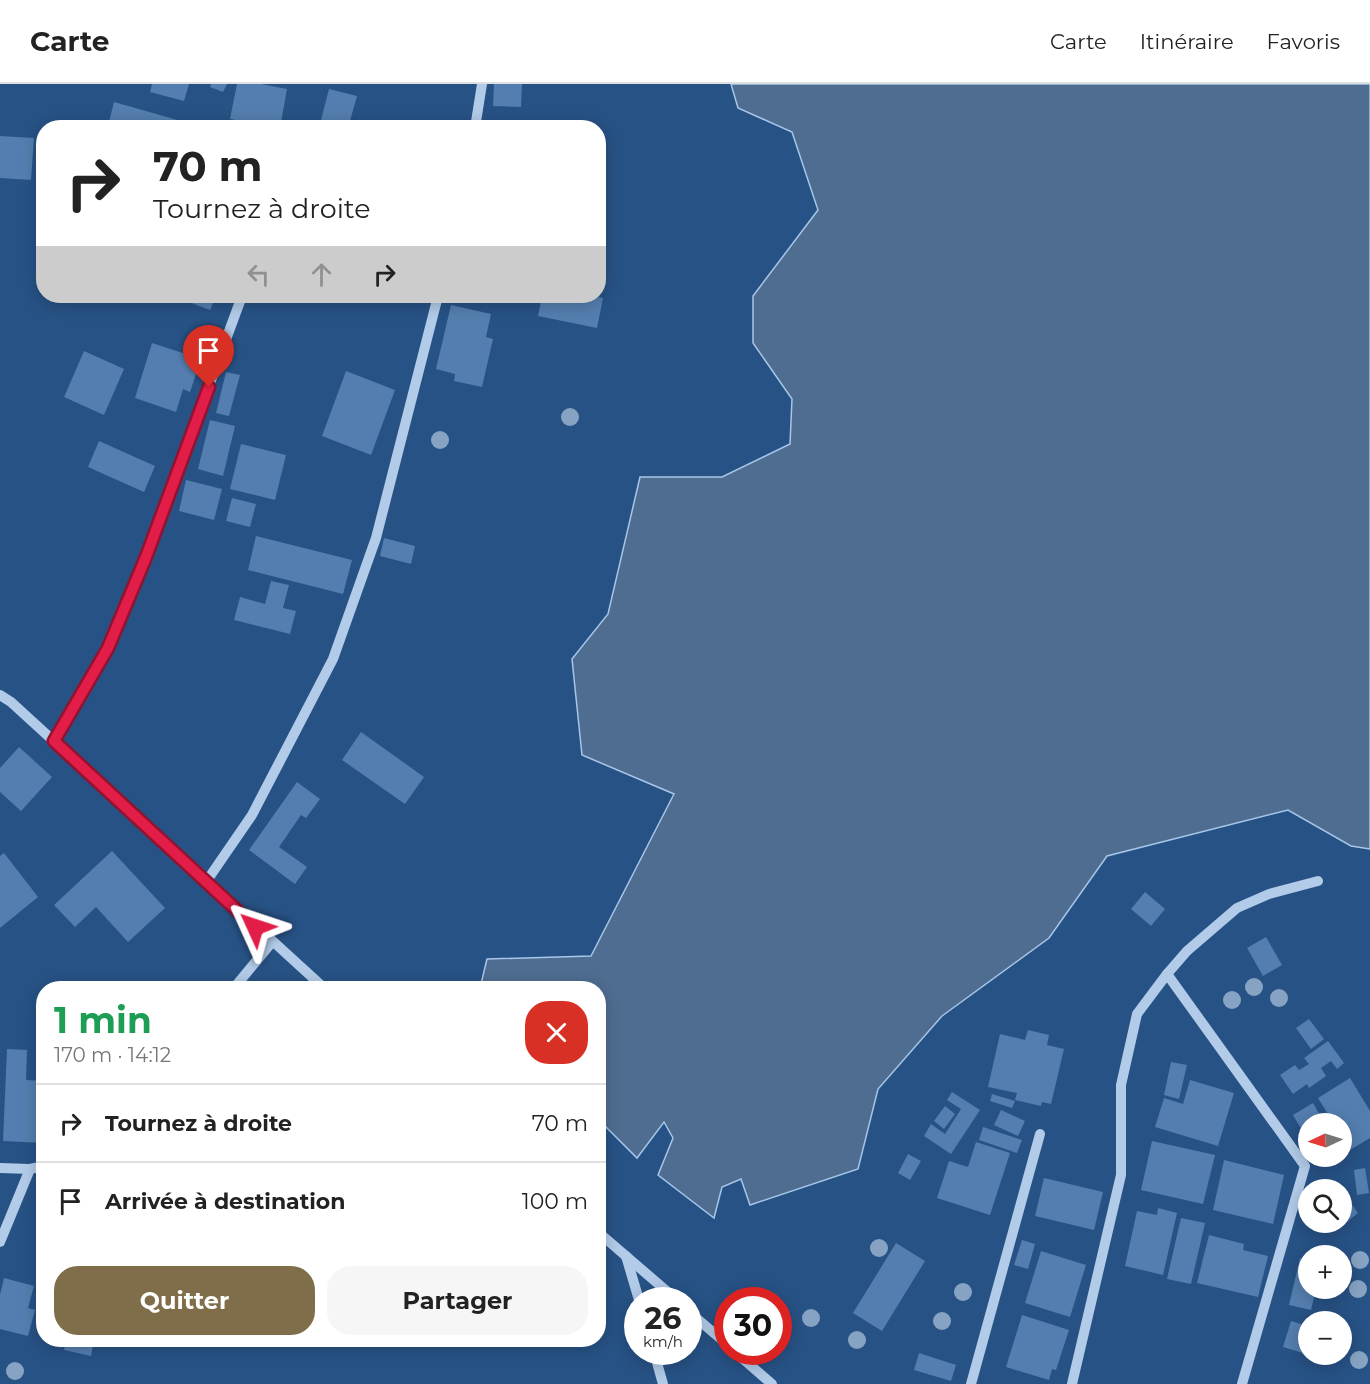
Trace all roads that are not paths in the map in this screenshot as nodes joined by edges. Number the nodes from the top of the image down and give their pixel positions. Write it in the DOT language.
graph roads {
  1 [pos="482,84"];
  2 [pos="475,120"];
  3 [pos="239,303"];
  4 [pos="436,303"];
  5 [pos="0,695"];
  6 [pos="54,741"];
  7 [pos="1318,881"];
  8 [pos="206,882"];
  9 [pos="272,942"];
  10 [pos="1167,974"];
  11 [pos="240,981"];
  12 [pos="316,981"];
  13 [pos="1040,1134"];
  14 [pos="0,1168"];
  15 [pos="36,1168"];
  16 [pos="30,1169"];
  17 [pos="606,1239"];
  18 [pos="0,1242"];
  19 [pos="626,1256"];
  20 [pos="635,1287"];
  21 [pos="662,1287"];
  22 [pos="702,1323"];
  23 [pos="714,1333"];
  24 [pos="658,1365"];
  25 [pos="750,1365"];
  26 [pos="663,1384"];
  27 [pos="772,1384"];
  28 [pos="971,1384"];
  29 [pos="1072,1384"];
  30 [pos="1242,1384"];
  1 -- 2 [label="street"];
  3 -- 6 [label="street"];
  4 -- 8 [label="street"];
  5 -- 6 [label="street"];
  6 -- 8 [label="street"];
  7 -- 10 [label="street"];
  8 -- 9 [label="street"];
  9 -- 11 [label="street"];
  9 -- 12 [label="street"];
  10 -- 29 [label="street"];
  10 -- 30 [label="street"];
  13 -- 28 [label="street"];
  14 -- 16 [label="street"];
  15 -- 16 [label="street"];
  16 -- 18 [label="street"];
  17 -- 19 [label="street"];
  19 -- 20 [label="street"];
  19 -- 21 [label="street"];
  22 -- 23 [label="street"];
  24 -- 26 [label="street"];
  25 -- 27 [label="street"];
}
